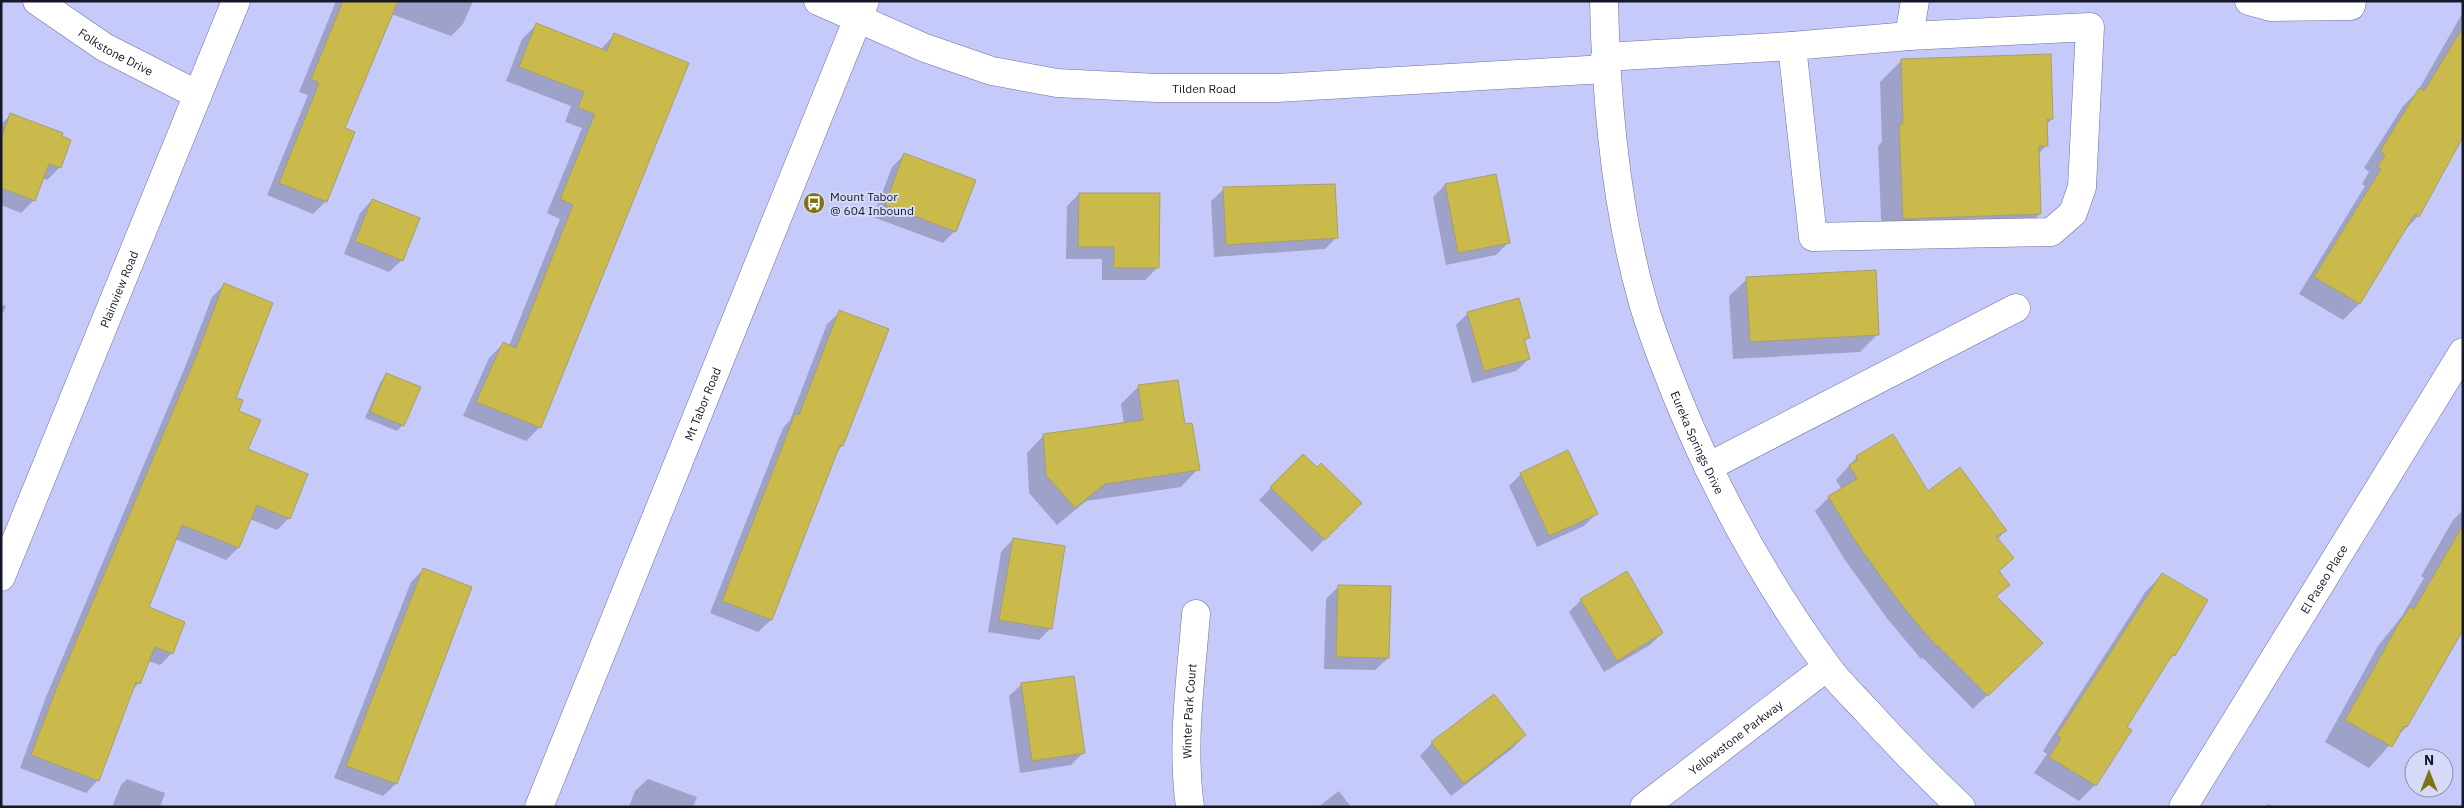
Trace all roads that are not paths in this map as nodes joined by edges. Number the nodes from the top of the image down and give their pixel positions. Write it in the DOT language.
graph roads {
  1 [pos="36,1"];
  2 [pos="236,1"];
  3 [pos="818,1"];
  4 [pos="1604,1"];
  5 [pos="1915,1"];
  6 [pos="2249,1"];
  7 [pos="2352,1"];
  8 [pos="862,9"];
  9 [pos="1909,36"];
  10 [pos="1792,46"];
  11 [pos="1605,63"];
  12 [pos="198,95"];
  13 [pos="2016,308"];
  14 [pos="2463,352"];
  15 [pos="1708,467"];
  16 [pos="1,578"];
  17 [pos="1196,614"];
  18 [pos="1827,666"];
  19 [pos="539,807"];
  20 [pos="1190,807"];
  21 [pos="1644,807"];
  22 [pos="1962,807"];
  23 [pos="2183,807"];
  1 -- 12 [label="street, Folkstone Drive"];
  2 -- 12 [label="street, Plainview Road"];
  3 -- 8 [label="street, Tilden Road"];
  4 -- 11 [label="street, Eureka Springs Drive"];
  5 -- 9 [label="street"];
  6 -- 7 [label="street"];
  8 -- 11 [label="street, Tilden Road"];
  8 -- 19 [label="street, Mt Tabor Road"];
  9 -- 10 [label="street, Tilden Road"];
  9 -- 10 [label="street, Tilden Road"];
  10 -- 11 [label="street, Tilden Road"];
  11 -- 15 [label="street, Eureka Springs Drive"];
  12 -- 16 [label="street, Plainview Road"];
  13 -- 15 [label="street"];
  14 -- 23 [label="street, El Paseo Place"];
  15 -- 18 [label="street, Eureka Springs Drive"];
  17 -- 20 [label="street, Winter Park Court"];
  18 -- 21 [label="street, Yellowstone Parkway"];
  18 -- 22 [label="street, Eureka Springs Drive"];
}
